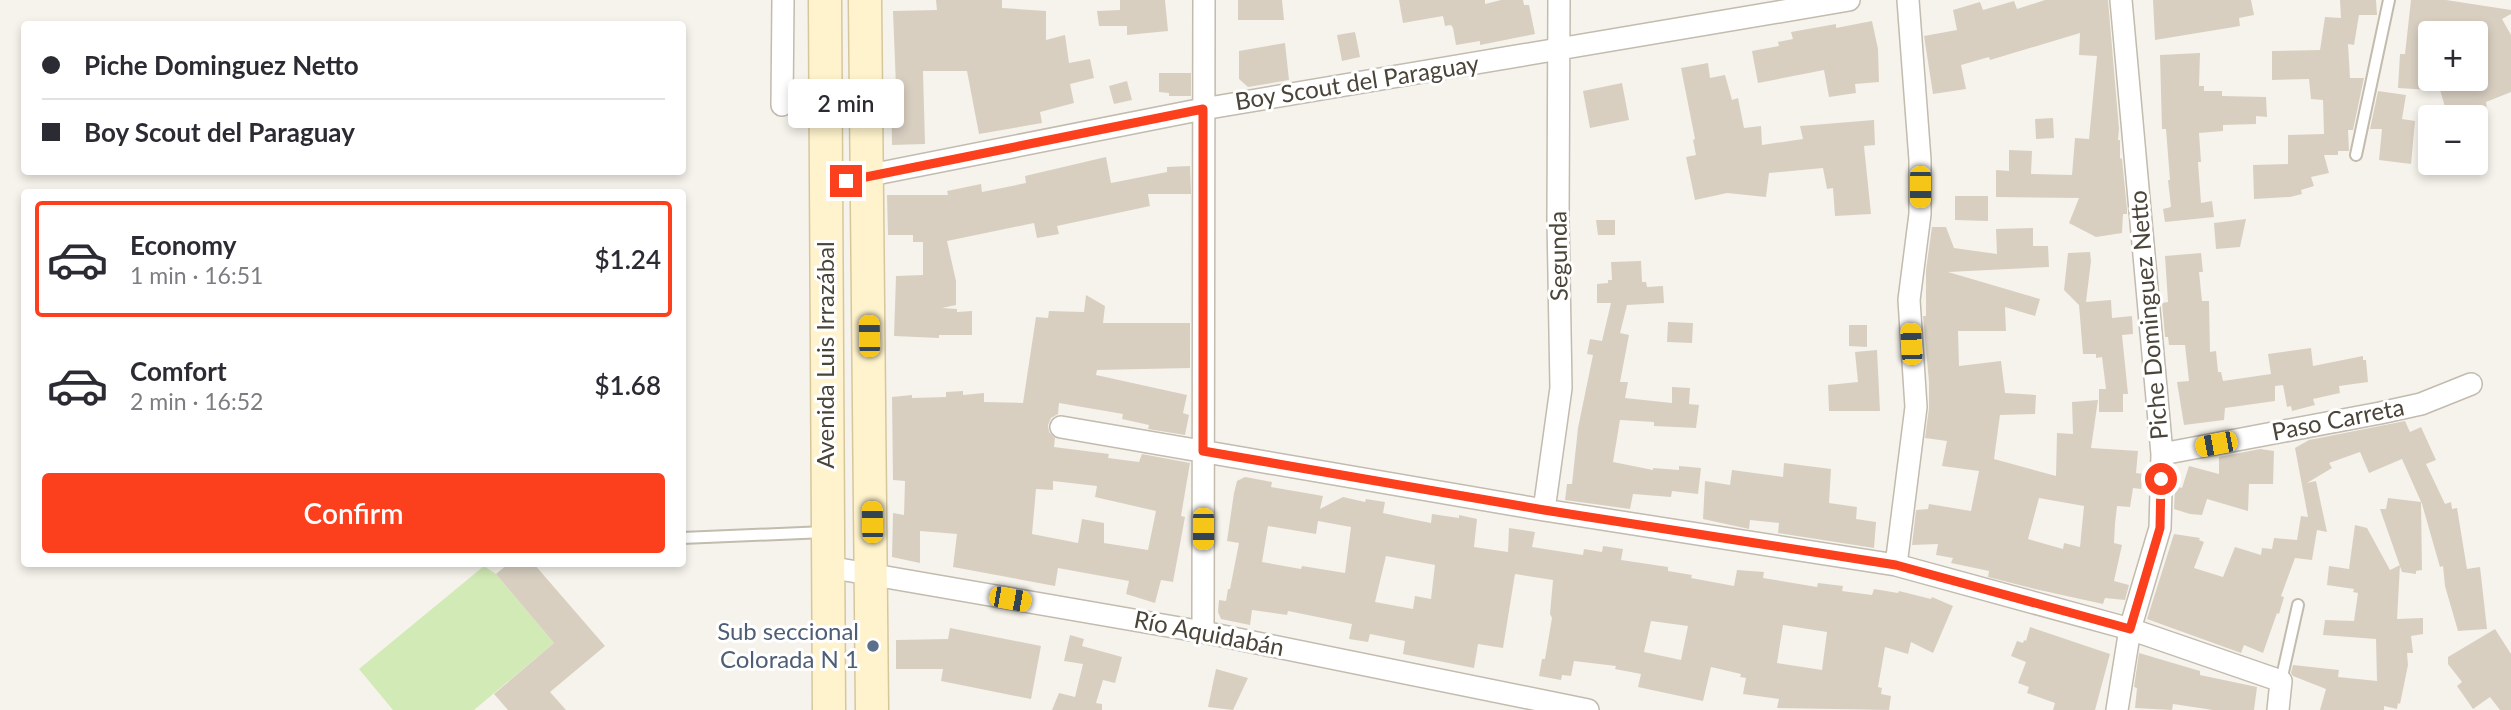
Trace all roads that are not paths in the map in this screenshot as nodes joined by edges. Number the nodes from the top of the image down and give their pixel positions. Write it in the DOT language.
graph roads {
  1 [pos="783,0"];
  2 [pos="825,0"];
  3 [pos="865,0"];
  4 [pos="1204,0"];
  5 [pos="1559,0"];
  6 [pos="1849,0"];
  7 [pos="1908,0"];
  8 [pos="2121,0"];
  9 [pos="2389,0"];
  10 [pos="1559,50"];
  11 [pos="782,105"];
  12 [pos="1203,109"];
  13 [pos="2356,155"];
  14 [pos="867,177"];
  15 [pos="825,184"];
  16 [pos="2471,384"];
  17 [pos="1061,428"];
  18 [pos="1203,451"];
  19 [pos="2162,454"];
  20 [pos="1544,510"];
  21 [pos="828,531"];
  22 [pos="686,538"];
  23 [pos="1896,565"];
  24 [pos="828,567"];
  25 [pos="872,575"];
  26 [pos="2298,605"];
  27 [pos="2130,629"];
  28 [pos="1203,632"];
  29 [pos="2281,681"];
  30 [pos="829,710"];
  31 [pos="872,710"];
  32 [pos="1588,710"];
  33 [pos="2117,710"];
  34 [pos="2278,710"];
  1 -- 11 [label="street"];
  2 -- 15 [label="main road, Avenida Luis Irrazábal"];
  3 -- 14 [label="main road, Avenida Luis Irrazábal"];
  4 -- 12 [label="street"];
  5 -- 10 [label="street, Segunda"];
  6 -- 10 [label="street, Boy Scout del Paraguay"];
  7 -- 23 [label="street"];
  8 -- 19 [label="street, Piche Dominguez Netto"];
  9 -- 13 [label="lane"];
  10 -- 12 [label="street, Boy Scout del Paraguay"];
  10 -- 20 [label="street, Segunda"];
  12 -- 14 [label="street, Boy Scout del Paraguay"];
  12 -- 18 [label="street"];
  14 -- 15 [label="street, Boy Scout del Paraguay"];
  14 -- 25 [label="main road, Avenida Luis Irrazábal"];
  15 -- 21 [label="main road, Avenida Luis Irrazábal"];
  16 -- 19 [label="street, Paso Carreta"];
  17 -- 18 [label="street"];
  18 -- 20 [label="street"];
  18 -- 28 [label="street"];
  19 -- 27 [label="street, Piche Dominguez Netto"];
  20 -- 23 [label="street"];
  21 -- 22 [label="lane"];
  21 -- 24 [label="main road, Avenida Luis Irrazábal"];
  23 -- 27 [label="street"];
  24 -- 25 [label="street, Río Aquidabán"];
  24 -- 30 [label="main road, Avenida Luis Irrazábal"];
  25 -- 28 [label="street, Río Aquidabán"];
  25 -- 31 [label="main road, Avenida Luis Irrazábal"];
  26 -- 29 [label="lane"];
  27 -- 29 [label="street"];
  27 -- 33 [label="street, Piche Dominguez Netto"];
  28 -- 32 [label="street, Río Aquidabán"];
  29 -- 34 [label="street"];
}
